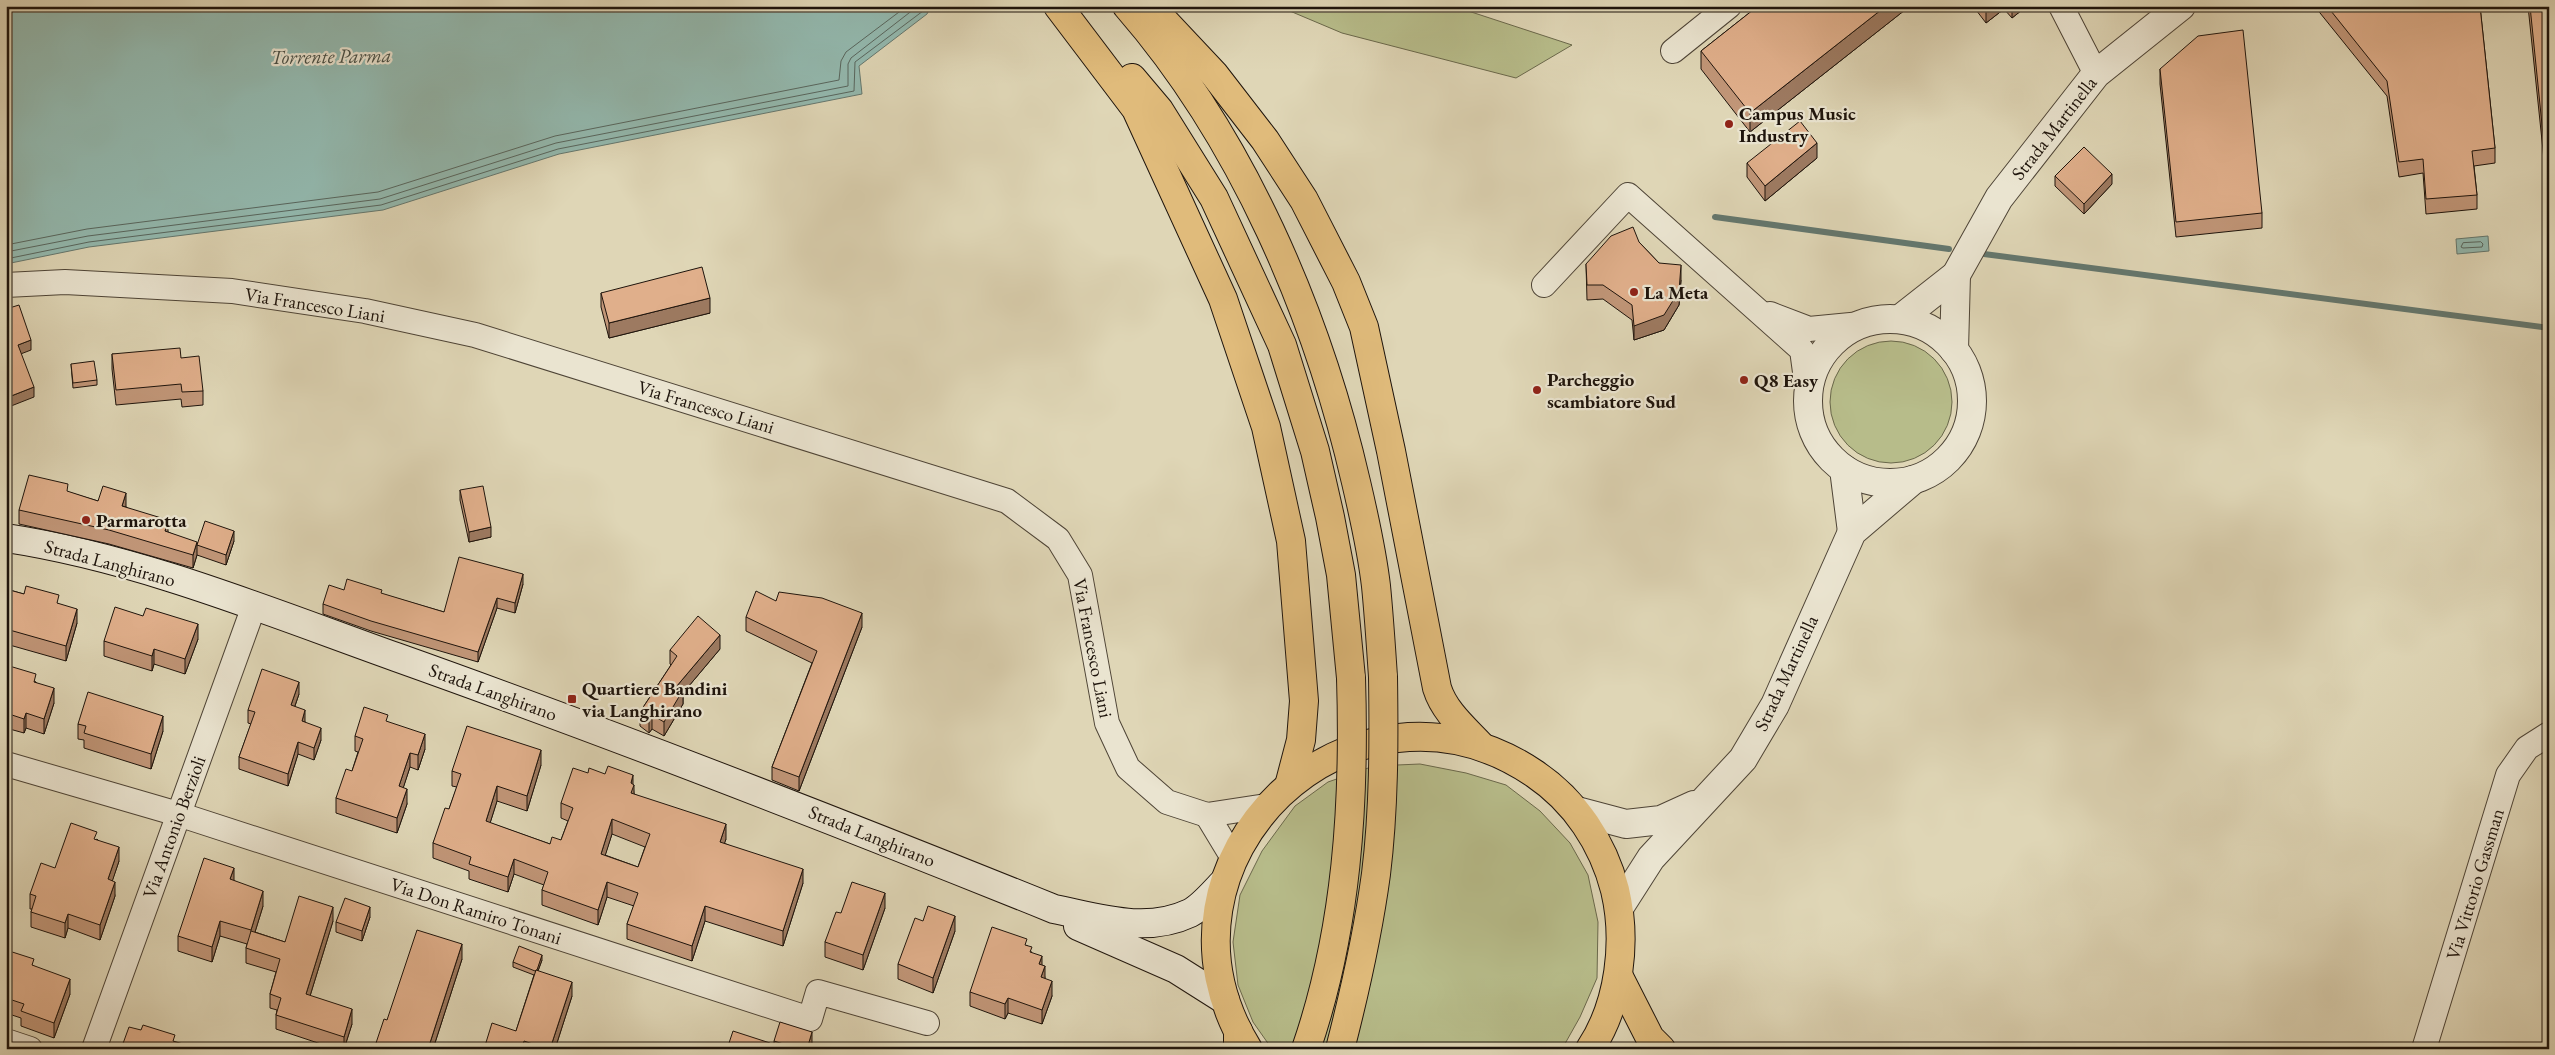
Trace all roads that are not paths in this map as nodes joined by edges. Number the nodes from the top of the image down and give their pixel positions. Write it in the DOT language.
graph roads {
  1 [pos="1058,6"];
  2 [pos="1068,6"];
  3 [pos="1127,6"];
  4 [pos="1150,6"];
  5 [pos="1729,6"];
  6 [pos="2061,6"];
  7 [pos="2181,6"];
  8 [pos="1673,51"];
  9 [pos="2096,74"];
  10 [pos="1956,275"];
  11 [pos="6,285"];
  12 [pos="1544,285"];
  13 [pos="1757,309"];
  14 [pos="1900,319"];
  15 [pos="1861,324"];
  16 [pos="1954,350"];
  17 [pos="1808,394"];
  18 [pos="1844,469"];
  19 [pos="1913,480"];
  20 [pos="1852,532"];
  21 [pos="6,538"];
  22 [pos="254,606"];
  23 [pos="2549,734"];
  24 [pos="1480,745"];
  25 [pos="6,764"];
  26 [pos="1290,782"];
  27 [pos="1702,801"];
  28 [pos="1266,806"];
  29 [pos="1577,811"];
  30 [pos="178,814"];
  31 [pos="1207,815"];
  32 [pos="1229,870"];
  33 [pos="1619,908"];
  34 [pos="1054,909"];
  35 [pos="1619,977"];
  36 [pos="1225,1000"];
  37 [pos="927,1023"];
  38 [pos="6,1041"];
  39 [pos="1241,1043"];
  40 [pos="30,1049"];
  41 [pos="94,1049"];
  42 [pos="1306,1049"];
  43 [pos="1340,1049"];
  44 [pos="1590,1049"];
  45 [pos="1661,1049"];
  46 [pos="2424,1049"];
  1 -- 26 [label="main road"];
  2 -- 42 [label="main road, bridge"];
  3 -- 43 [label="main road, bridge"];
  4 -- 24 [label="main road"];
  5 -- 8 [label="street"];
  6 -- 9 [label="street"];
  7 -- 9 [label="street, Strada Martinella"];
  9 -- 10 [label="street, Strada Martinella"];
  10 -- 14 [label="street, Strada Martinella"];
  10 -- 16 [label="street, Strada Martinella"];
  11 -- 31 [label="street, Via Francesco Liani"];
  12 -- 13 [label="street"];
  13 -- 15 [label="street"];
  13 -- 17 [label="street"];
  14 -- 15 [label="street, Strada Martinella"];
  14 -- 16 [label="street, Strada Martinella"];
  15 -- 17 [label="street, Strada Martinella"];
  16 -- 19 [label="street, Strada Martinella"];
  17 -- 18 [label="street, Strada Martinella"];
  18 -- 19 [label="street, Strada Martinella"];
  18 -- 20 [label="street"];
  19 -- 20 [label="street, Strada Martinella"];
  20 -- 27 [label="street, Strada Martinella"];
  21 -- 22 [label="street, Strada Langhirano"];
  22 -- 30 [label="street, Via Antonio Berzioli"];
  22 -- 34 [label="street, Strada Langhirano"];
  23 -- 46 [label="street, Via Vittorio Gassman"];
  24 -- 26 [label="main road, Strada Langhirano"];
  24 -- 29 [label="main road, Strada Langhirano"];
  25 -- 30 [label="street, Via Don Ramiro Tonani"];
  26 -- 28 [label="main road, Strada Langhirano"];
  27 -- 29 [label="street, Strada Martinella"];
  27 -- 33 [label="street, Strada Martinella"];
  28 -- 31 [label="street, Via Francesco Liani"];
  28 -- 32 [label="main road, Strada Langhirano"];
  29 -- 33 [label="main road, Strada Langhirano"];
  30 -- 37 [label="street, Via Don Ramiro Tonani"];
  30 -- 41 [label="street, Via Antonio Berzioli"];
  31 -- 32 [label="street"];
  32 -- 34 [label="street, Strada Langhirano"];
  32 -- 36 [label="main road, Strada Langhirano"];
  33 -- 35 [label="main road, Strada Langhirano"];
  34 -- 36 [label="street, Strada Langhirano"];
  35 -- 44 [label="main road, Strada Langhirano"];
  35 -- 45 [label="main road, Strada Langhirano"];
  36 -- 39 [label="main road, Strada Langhirano"];
  38 -- 40 [label="street"];
}
